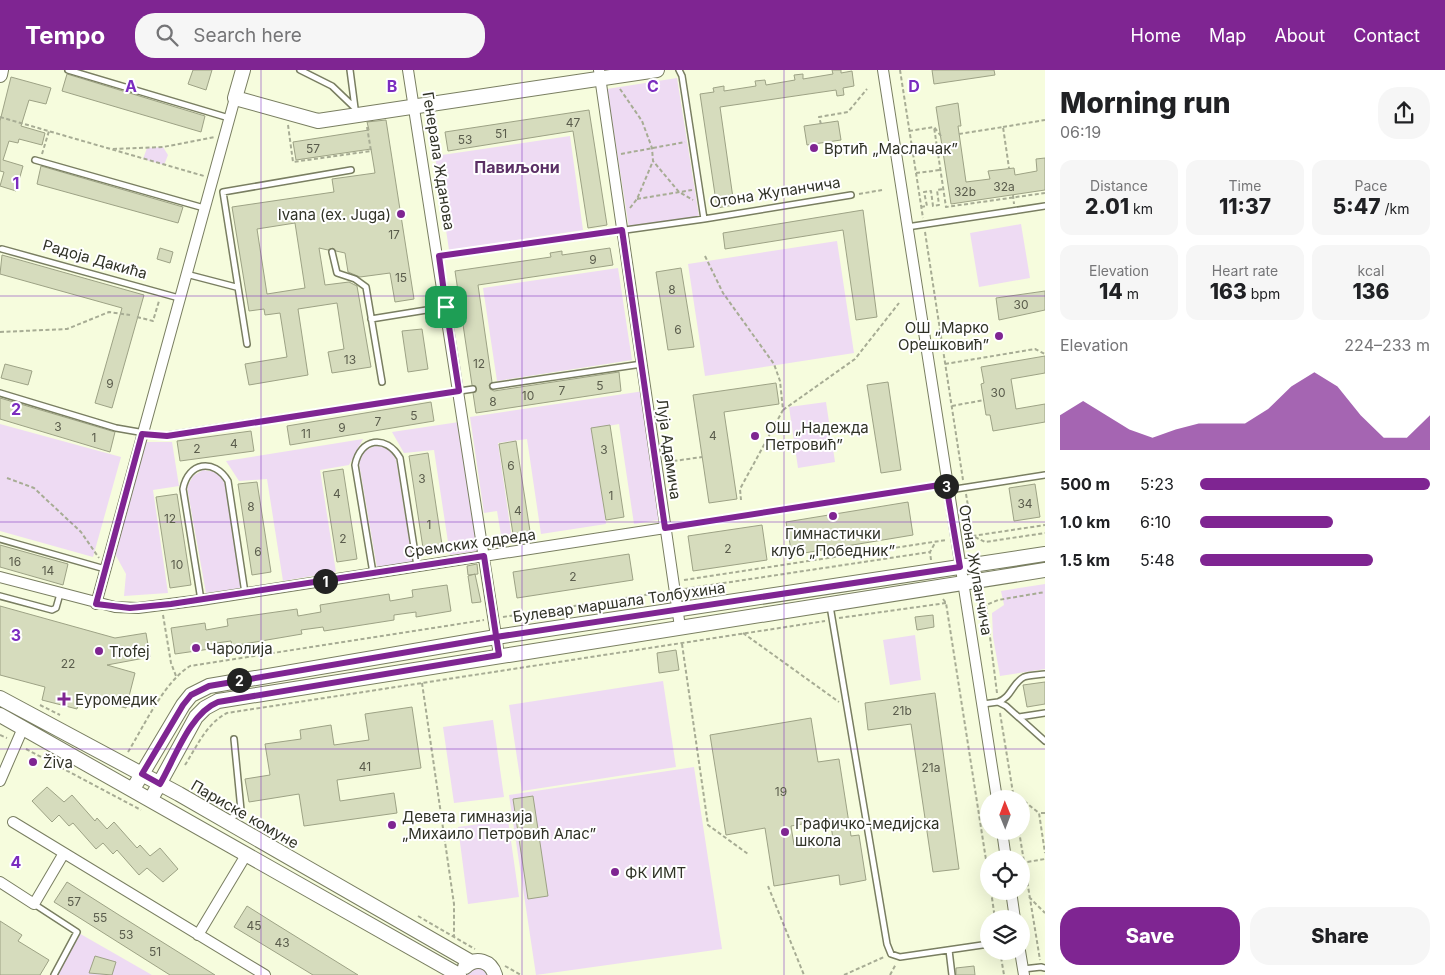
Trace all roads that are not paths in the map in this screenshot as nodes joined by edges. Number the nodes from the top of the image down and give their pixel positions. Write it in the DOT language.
graph roads {
  1 [pos="1,70"];
  2 [pos="68,70"];
  3 [pos="243,70"];
  4 [pos="300,70"];
  5 [pos="350,70"];
  6 [pos="408,70"];
  7 [pos="657,70"];
  8 [pos="678,70"];
  9 [pos="883,70"];
  10 [pos="600,74"];
  11 [pos="0,75"];
  12 [pos="234,98"];
  13 [pos="415,107"];
  14 [pos="356,112"];
  15 [pos="229,118"];
  16 [pos="38,161"];
  17 [pos="351,170"];
  18 [pos="209,191"];
  19 [pos="222,192"];
  20 [pos="851,195"];
  21 [pos="1045,206"];
  22 [pos="204,208"];
  23 [pos="704,219"];
  24 [pos="907,227"];
  25 [pos="622,230"];
  26 [pos="2,249"];
  27 [pos="332,252"];
  28 [pos="439,256"];
  29 [pos="186,274"];
  30 [pos="236,287"];
  31 [pos="179,298"];
  32 [pos="446,307"];
  33 [pos="371,318"];
  34 [pos="247,344"];
  35 [pos="642,364"];
  36 [pos="382,382"];
  37 [pos="493,386"];
  38 [pos="473,389"];
  39 [pos="459,391"];
  40 [pos="0,393"];
  41 [pos="142,434"];
  42 [pos="1045,475"];
  43 [pos="946,487"];
  44 [pos="665,528"];
  45 [pos="0,539"];
  46 [pos="1045,554"];
  47 [pos="484,556"];
  48 [pos="417,566"];
  49 [pos="960,567"];
  50 [pos="105,569"];
  51 [pos="1045,570"];
  52 [pos="373,573"];
  53 [pos="0,577"];
  54 [pos="963,583"];
  55 [pos="245,593"];
  56 [pos="60,594"];
  57 [pos="0,596"];
  58 [pos="201,600"];
  59 [pos="830,603"];
  60 [pos="96,604"];
  61 [pos="677,610"];
  62 [pos="680,628"];
  63 [pos="496,637"];
  64 [pos="499,655"];
  65 [pos="1045,674"];
  66 [pos="0,698"];
  67 [pos="998,702"];
  68 [pos="983,704"];
  69 [pos="1045,713"];
  70 [pos="0,715"];
  71 [pos="1019,717"];
  72 [pos="23,728"];
  73 [pos="234,739"];
  74 [pos="1045,741"];
  75 [pos="142,774"];
  76 [pos="0,780"];
  77 [pos="160,784"];
  78 [pos="133,790"];
  79 [pos="996,790"];
  80 [pos="151,799"];
  81 [pos="13,822"];
  82 [pos="227,822"];
  83 [pos="64,853"];
  84 [pos="246,855"];
  85 [pos="0,882"];
  86 [pos="34,904"];
  87 [pos="198,935"];
  88 [pos="980,945"];
  89 [pos="949,950"];
  90 [pos="471,962"];
  91 [pos="1044,966"];
  92 [pos="1024,972"];
  93 [pos="54,975"];
  94 [pos="265,975"];
  95 [pos="460,975"];
  96 [pos="495,975"];
  97 [pos="952,975"];
  1 -- 11 [label="street"];
  2 -- 15 [label="lane"];
  3 -- 12 [label="street"];
  4 -- 14 [label="lane"];
  5 -- 14 [label="lane"];
  6 -- 13 [label="street, Генерала Жданова"];
  7 -- 10 [label="street"];
  8 -- 23 [label="lane"];
  9 -- 24 [label="street, Отона Жупанчича"];
  10 -- 13 [label="street"];
  10 -- 25 [label="street, Луја Адамича"];
  12 -- 14 [label="street"];
  12 -- 15 [label="street"];
  13 -- 14 [label="street"];
  13 -- 28 [label="street, Генерала Жданова"];
  15 -- 18 [label="street"];
  16 -- 22 [label="lane"];
  17 -- 19 [label="lane"];
  18 -- 19 [label="lane"];
  18 -- 22 [label="street"];
  19 -- 30 [label="lane"];
  20 -- 23 [label="lane, Отона Жупанчича"];
  21 -- 24 [label="lane"];
  22 -- 29 [label="street"];
  23 -- 25 [label="lane"];
  24 -- 43 [label="street, Отона Жупанчича"];
  25 -- 28 [label="lane"];
  25 -- 35 [label="street, Луја Адамича"];
  26 -- 31 [label="lane, Радоја Дакића"];
  27 -- 33 [label="lane"];
  28 -- 32 [label="street, Генерала Жданова"];
  29 -- 30 [label="lane"];
  29 -- 31 [label="street"];
  30 -- 34 [label="lane"];
  31 -- 41 [label="street"];
  32 -- 33 [label="lane"];
  32 -- 39 [label="street, Генерала Жданова"];
  33 -- 36 [label="lane"];
  35 -- 37 [label="lane"];
  35 -- 44 [label="street, Луја Адамича"];
  38 -- 39 [label="lane"];
  39 -- 41 [label="lane"];
  39 -- 47 [label="street, Генерала Жданова"];
  40 -- 41 [label="lane"];
  41 -- 50 [label="street"];
  42 -- 43 [label="lane, Сремских одреда"];
  43 -- 44 [label="lane, Сремских одреда"];
  43 -- 49 [label="street, Отона Жупанчича"];
  44 -- 47 [label="street, Сремских одреда"];
  44 -- 61 [label="street, Луја Адамича"];
  45 -- 50 [label="lane"];
  46 -- 49 [label="street, Булевар маршала Толбухина"];
  47 -- 48 [label="street, Сремских одреда"];
  47 -- 63 [label="street, Генерала Жданова"];
  48 -- 52 [label="street, Сремских одреда"];
  48 -- 52 [label="lane"];
  49 -- 54 [label="street, Отона Жупанчича"];
  49 -- 61 [label="street, Булевар маршала Толбухина"];
  50 -- 60 [label="street"];
  51 -- 54 [label="street"];
  52 -- 55 [label="street, Сремских одреда"];
  53 -- 56 [label="street, Сремских одреда"];
  54 -- 59 [label="street"];
  54 -- 68 [label="street, Отона Жупанчича"];
  55 -- 58 [label="street, Сремских одреда"];
  55 -- 58 [label="lane"];
  56 -- 57 [label="lane"];
  56 -- 60 [label="street, Сремских одреда"];
  58 -- 60 [label="street, Сремских одреда"];
  59 -- 62 [label="street"];
  59 -- 89 [label="lane"];
  61 -- 62 [label="street, Луја Адамича"];
  61 -- 63 [label="street, Булевар маршала Толбухина"];
  62 -- 64 [label="street"];
  63 -- 64 [label="street, Генерала Жданова"];
  63 -- 75 [label="street, Булевар маршала Толбухина"];
  64 -- 77 [label="street"];
  65 -- 67 [label="lane"];
  66 -- 75 [label="street, Париске комуне"];
  67 -- 68 [label="lane"];
  67 -- 71 [label="lane"];
  68 -- 79 [label="street, Отона Жупанчича"];
  69 -- 71 [label="lane"];
  70 -- 72 [label="street"];
  71 -- 74 [label="lane"];
  72 -- 76 [label="street"];
  72 -- 78 [label="street"];
  73 -- 82 [label="lane"];
  75 -- 77 [label="street, Париске комуне"];
  75 -- 78 [label="street, Булевар маршала Толбухина"];
  77 -- 80 [label="street"];
  77 -- 82 [label="street, Париске комуне"];
  78 -- 80 [label="street"];
  80 -- 84 [label="street"];
  81 -- 83 [label="street"];
  82 -- 90 [label="street, Париске комуне"];
  83 -- 86 [label="street"];
  83 -- 87 [label="street"];
  84 -- 87 [label="street"];
  84 -- 95 [label="street"];
  85 -- 86 [label="street"];
  86 -- 93 [label="lane"];
  87 -- 94 [label="street"];
  88 -- 89 [label="lane"];
  89 -- 97 [label="lane"];
  90 -- 95 [label="street"];
  90 -- 96 [label="street, Париске комуне"];
  91 -- 92 [label="lane"];
}
